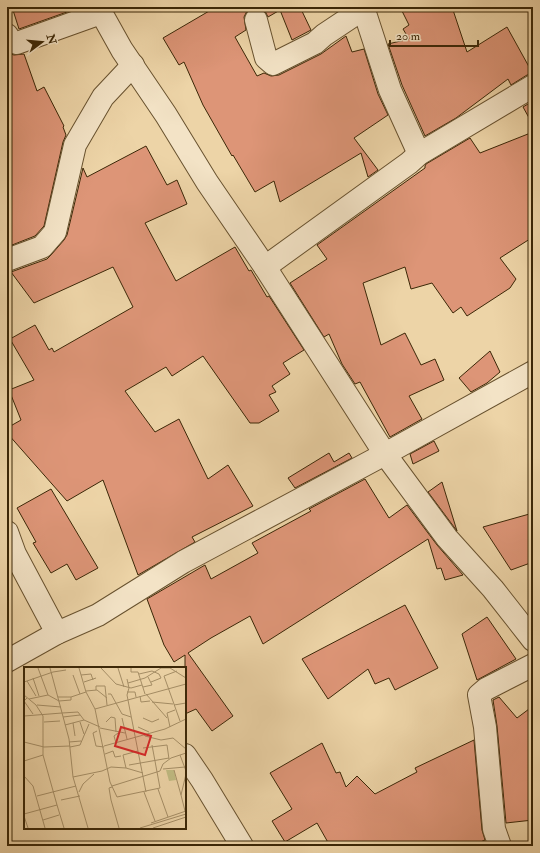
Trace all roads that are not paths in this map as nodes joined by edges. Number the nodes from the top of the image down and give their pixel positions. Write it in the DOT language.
graph roads {
  1 [pos="363,8"];
  2 [pos="100,10"];
  3 [pos="256,20"];
  4 [pos="7,35"];
  5 [pos="133,65"];
  6 [pos="533,86"];
  7 [pos="419,154"];
  8 [pos="7,260"];
  9 [pos="265,267"];
  10 [pos="533,372"];
  11 [pos="385,454"];
  12 [pos="7,532"];
  13 [pos="11,557"];
  14 [pos="57,633"];
  15 [pos="533,640"];
  16 [pos="7,661"];
  17 [pos="533,665"];
  18 [pos="186,756"];
  19 [pos="242,846"];
  20 [pos="500,846"];
  1 -- 3 [label="street"];
  1 -- 7 [label="street"];
  2 -- 4 [label="street"];
  2 -- 5 [label="street"];
  5 -- 8 [label="street"];
  5 -- 9 [label="street"];
  6 -- 7 [label="street"];
  7 -- 9 [label="street"];
  9 -- 11 [label="street"];
  10 -- 11 [label="street"];
  11 -- 14 [label="street"];
  11 -- 15 [label="street"];
  12 -- 13 [label="street"];
  13 -- 14 [label="street"];
  14 -- 16 [label="street"];
  17 -- 20 [label="street"];
  18 -- 19 [label="street"];
}
